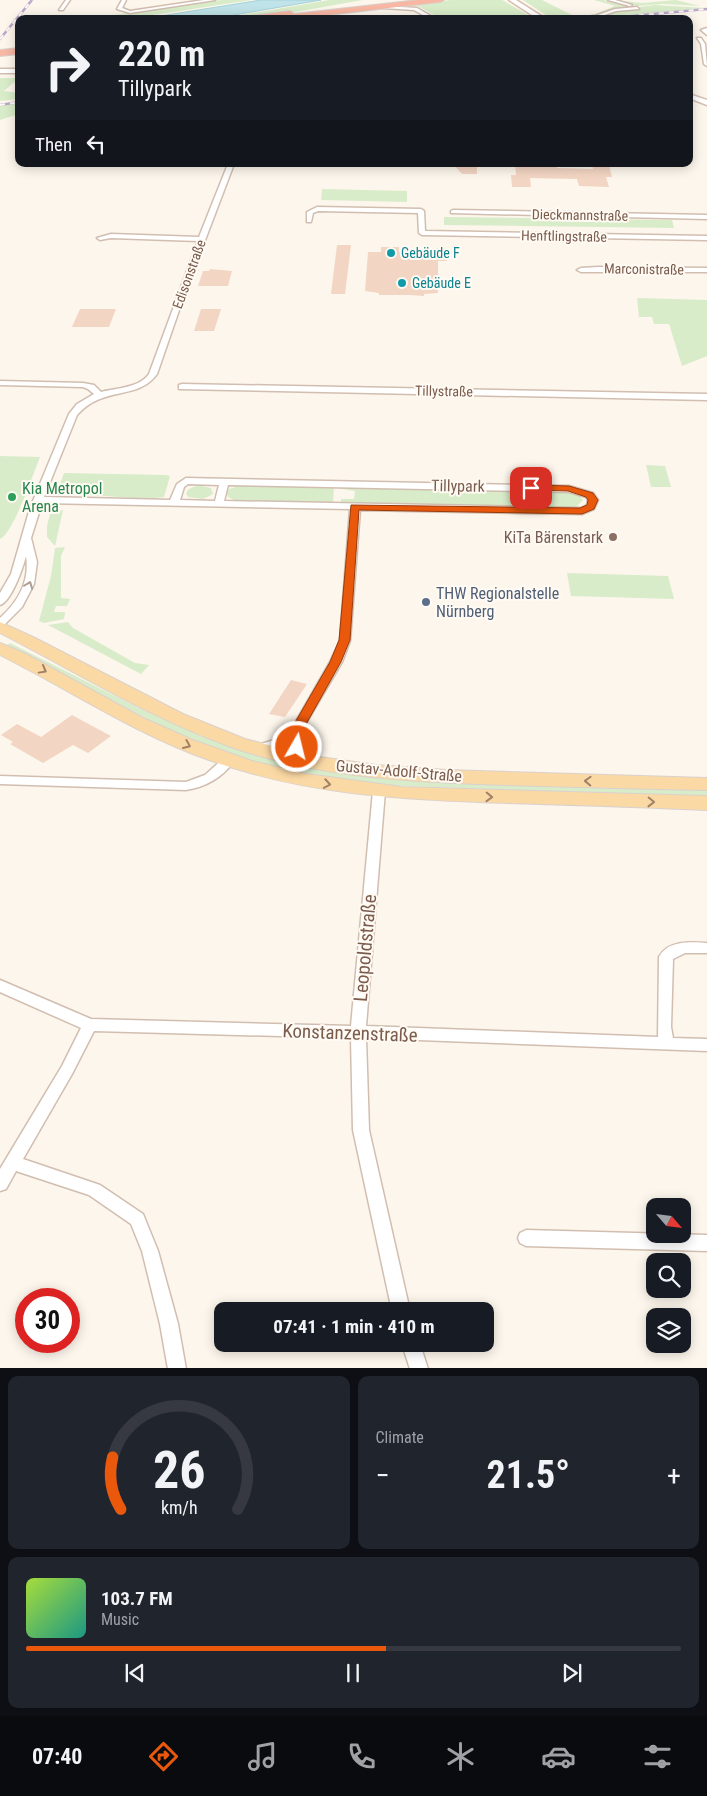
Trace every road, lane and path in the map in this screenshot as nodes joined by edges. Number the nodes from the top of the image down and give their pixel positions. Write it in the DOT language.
graph roads {
  1 [pos="68,0"];
  2 [pos="124,0"];
  3 [pos="213,0"];
  4 [pos="368,0"];
  5 [pos="405,0"];
  6 [pos="440,0"];
  7 [pos="512,0"];
  8 [pos="610,0"];
  9 [pos="386,4"];
  10 [pos="417,6"];
  11 [pos="61,9"];
  12 [pos="287,15"];
  13 [pos="293,15"];
  14 [pos="296,15"];
  15 [pos="296,15"];
  16 [pos="429,15"];
  17 [pos="537,15"];
  18 [pos="601,15"];
  19 [pos="707,29"];
  20 [pos="707,34"];
  21 [pos="707,39"];
  22 [pos="15,50"];
  23 [pos="0,52"];
  24 [pos="707,64"];
  25 [pos="0,71"];
  26 [pos="15,71"];
  27 [pos="693,98"];
  28 [pos="707,104"];
  29 [pos="230,167"];
  30 [pos="453,212"];
  31 [pos="707,217"];
  32 [pos="309,221"];
  33 [pos="100,238"];
  34 [pos="707,238"];
  35 [pos="202,239"];
  36 [pos="581,270"];
  37 [pos="707,270"];
  38 [pos="0,383"];
  39 [pos="182,387"];
  40 [pos="100,394"];
  41 [pos="707,397"];
  42 [pos="224,482"];
  43 [pos="38,500"];
  44 [pos="174,504"];
  45 [pos="219,504"];
  46 [pos="355,507"];
  47 [pos="26,536"];
  48 [pos="0,602"];
  49 [pos="0,623"];
  50 [pos="0,627"];
  51 [pos="0,648"];
  52 [pos="299,726"];
  53 [pos="259,749"];
  54 [pos="229,760"];
  55 [pos="309,761"];
  56 [pos="0,780"];
  57 [pos="707,784"];
  58 [pos="379,791"];
  59 [pos="707,803"];
  60 [pos="707,948"];
  61 [pos="0,986"];
  62 [pos="90,1025"];
  63 [pos="358,1032"];
  64 [pos="666,1044"];
  65 [pos="707,1045"];
  66 [pos="13,1163"];
  67 [pos="0,1184"];
  68 [pos="526,1238"];
  69 [pos="707,1244"];
  70 [pos="399,1302"];
  71 [pos="413,1352"];
  72 [pos="177,1368"];
  73 [pos="419,1368"];
  1 -- 11 [label="street"];
  2 -- 3 [label="street"];
  4 -- 12 [label="highway"];
  5 -- 13 [label="highway"];
  6 -- 10 [label="highway"];
  7 -- 17 [label="street"];
  8 -- 18 [label="street"];
  9 -- 10 [label="highway"];
  9 -- 14 [label="highway"];
  9 -- 15 [label="highway"];
  10 -- 16 [label="street"];
  19 -- 20 [label="street"];
  21 -- 24 [label="street"];
  22 -- 23 [label="highway"];
  25 -- 26 [label="street"];
  27 -- 28 [label="street"];
  29 -- 35 [label="street, Edisonstraße"];
  30 -- 31 [label="street, Dieckmannstraße"];
  32 -- 34 [label="street, Henftlingstraße"];
  33 -- 35 [label="street"];
  35 -- 40 [label="street, Edisonstraße"];
  36 -- 37 [label="street, Marconistraße"];
  38 -- 40 [label="street"];
  39 -- 41 [label="street, Tillystraße"];
  40 -- 43 [label="street"];
  42 -- 44 [label="street, Tillypark"];
  42 -- 45 [label="street"];
  42 -- 46 [label="street, Tillypark"];
  43 -- 44 [label="street, Tillypark"];
  43 -- 47 [label="street"];
  44 -- 45 [label="street, Tillypark"];
  45 -- 46 [label="street, Tillypark"];
  46 -- 52 [label="street"];
  47 -- 48 [label="street"];
  49 -- 47 [label="street, one-way"];
  50 -- 53 [label="main road, Gustav-Adolf-Straße"];
  51 -- 54 [label="main road, Gustav-Adolf-Straße, one-way"];
  52 -- 53 [label="street"];
  52 -- 55 [label="street"];
  53 -- 55 [label="main road, Gustav-Adolf-Straße"];
  54 -- 56 [label="street"];
  54 -- 58 [label="main road, Gustav-Adolf-Straße, one-way"];
  57 -- 55 [label="main road, Gustav-Adolf-Straße, one-way"];
  58 -- 59 [label="main road, Gustav-Adolf-Straße, one-way"];
  58 -- 63 [label="street, Leopoldstraße"];
  60 -- 64 [label="street"];
  61 -- 62 [label="street, Konstanzenstraße"];
  62 -- 63 [label="street, Konstanzenstraße"];
  62 -- 66 [label="street"];
  63 -- 64 [label="street, Konstanzenstraße"];
  63 -- 70 [label="street, Leopoldstraße"];
  64 -- 65 [label="street, Konstanzenstraße"];
  66 -- 67 [label="street"];
  66 -- 72 [label="street"];
  68 -- 69 [label="street"];
  71 -- 73 [label="street"];
}
